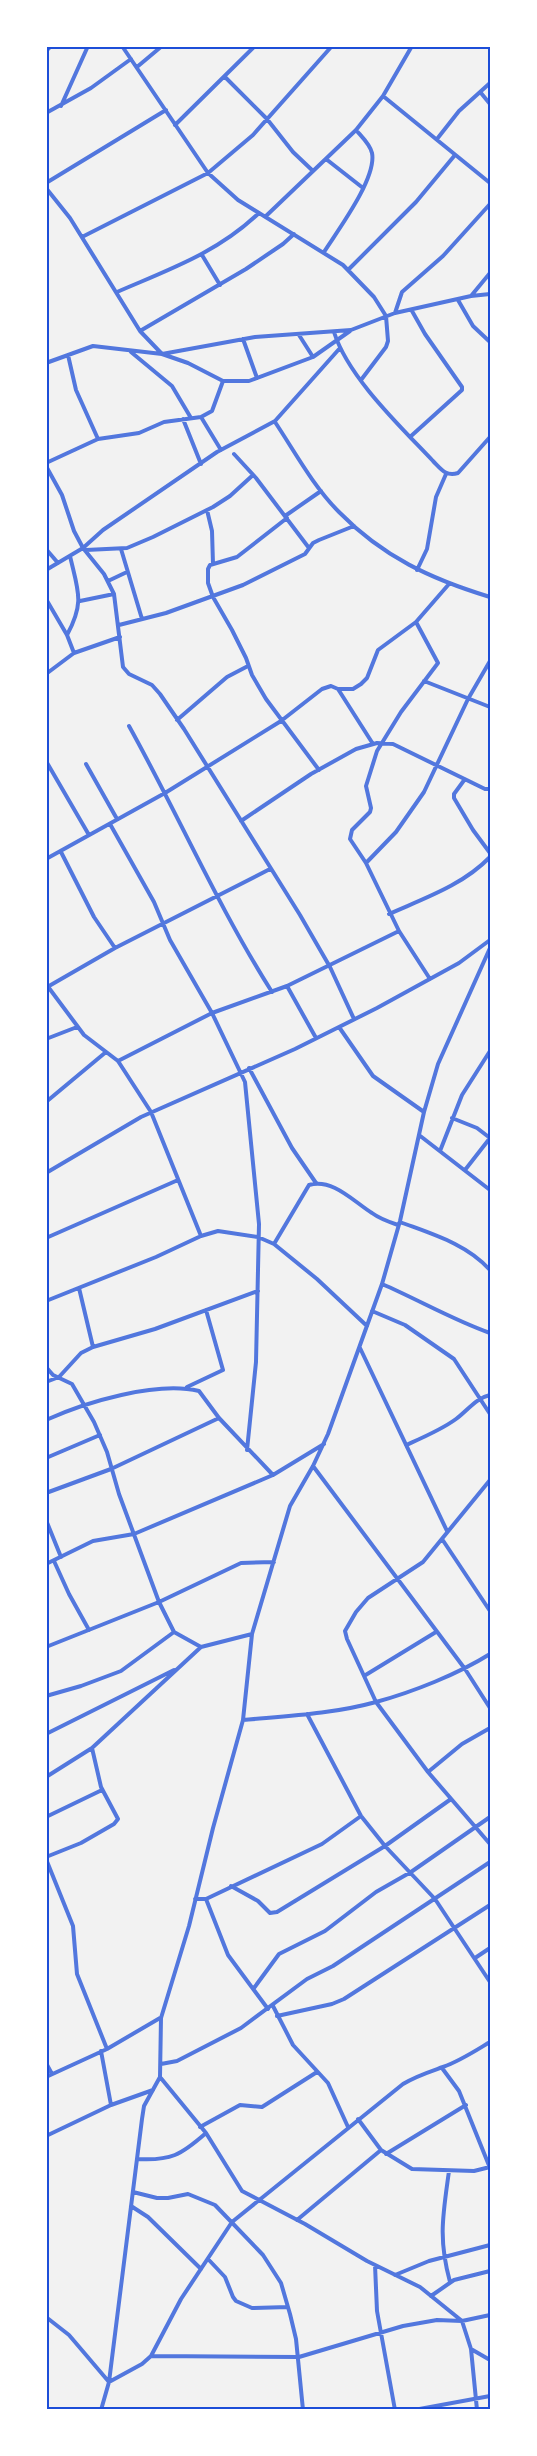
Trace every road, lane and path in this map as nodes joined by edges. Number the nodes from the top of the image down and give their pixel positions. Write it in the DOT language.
graph roads {
  1 [pos="51,46"];
  2 [pos="88,46"];
  3 [pos="122,46"];
  4 [pos="162,46"];
  5 [pos="255,46"];
  6 [pos="332,46"];
  7 [pos="412,46"];
  8 [pos="46,51"];
  9 [pos="131,59"];
  10 [pos="137,67"];
  11 [pos="225,77"];
  12 [pos="490,83"];
  13 [pos="481,93"];
  14 [pos="382,96"];
  15 [pos="490,104"];
  16 [pos="60,107"];
  17 [pos="166,110"];
  18 [pos="46,113"];
  19 [pos="267,119"];
  20 [pos="175,125"];
  21 [pos="356,129"];
  22 [pos="437,139"];
  23 [pos="455,155"];
  24 [pos="326,159"];
  25 [pos="313,171"];
  26 [pos="208,173"];
  27 [pos="46,183"];
  28 [pos="490,183"];
  29 [pos="46,188"];
  30 [pos="363,188"];
  31 [pos="490,204"];
  32 [pos="259,213"];
  33 [pos="266,216"];
  34 [pos="294,233"];
  35 [pos="82,237"];
  36 [pos="324,252"];
  37 [pos="202,255"];
  38 [pos="349,269"];
  39 [pos="490,273"];
  40 [pos="220,285"];
  41 [pos="117,292"];
  42 [pos="490,294"];
  43 [pos="471,296"];
  44 [pos="458,300"];
  45 [pos="412,310"];
  46 [pos="395,313"];
  47 [pos="386,316"];
  48 [pos="351,330"];
  49 [pos="140,331"];
  50 [pos="334,332"];
  51 [pos="298,335"];
  52 [pos="243,339"];
  53 [pos="336,340"];
  54 [pos="490,342"];
  55 [pos="340,348"];
  56 [pos="130,351"];
  57 [pos="162,354"];
  58 [pos="68,355"];
  59 [pos="313,357"];
  60 [pos="46,363"];
  61 [pos="257,378"];
  62 [pos="361,380"];
  63 [pos="223,381"];
  64 [pos="201,417"];
  65 [pos="191,418"];
  66 [pos="183,419"];
  67 [pos="275,422"];
  68 [pos="410,437"];
  69 [pos="490,437"];
  70 [pos="98,439"];
  71 [pos="221,450"];
  72 [pos="234,454"];
  73 [pos="201,464"];
  74 [pos="46,465"];
  75 [pos="446,474"];
  76 [pos="253,475"];
  77 [pos="321,490"];
  78 [pos="207,510"];
  79 [pos="286,517"];
  80 [pos="354,525"];
  81 [pos="309,548"];
  82 [pos="46,549"];
  83 [pos="84,549"];
  84 [pos="121,549"];
  85 [pos="70,556"];
  86 [pos="58,563"];
  87 [pos="213,564"];
  88 [pos="46,570"];
  89 [pos="417,570"];
  90 [pos="127,572"];
  91 [pos="108,581"];
  92 [pos="449,584"];
  93 [pos="114,594"];
  94 [pos="213,597"];
  95 [pos="490,597"];
  96 [pos="46,599"];
  97 [pos="80,601"];
  98 [pos="142,619"];
  99 [pos="416,622"];
  100 [pos="119,625"];
  101 [pos="67,635"];
  102 [pos="120,637"];
  103 [pos="74,653"];
  104 [pos="490,662"];
  105 [pos="248,666"];
  106 [pos="46,674"];
  107 [pos="424,681"];
  108 [pos="338,689"];
  109 [pos="468,699"];
  110 [pos="490,707"];
  111 [pos="177,720"];
  112 [pos="281,721"];
  113 [pos="129,726"];
  114 [pos="382,742"];
  115 [pos="374,744"];
  116 [pos="46,761"];
  117 [pos="86,764"];
  118 [pos="436,766"];
  119 [pos="207,767"];
  120 [pos="319,770"];
  121 [pos="465,779"];
  122 [pos="490,789"];
  123 [pos="165,793"];
  124 [pos="117,819"];
  125 [pos="241,821"];
  126 [pos="110,824"];
  127 [pos="89,835"];
  128 [pos="61,852"];
  129 [pos="490,855"];
  130 [pos="46,859"];
  131 [pos="366,863"];
  132 [pos="270,869"];
  133 [pos="218,896"];
  134 [pos="389,914"];
  135 [pos="164,924"];
  136 [pos="399,931"];
  137 [pos="490,940"];
  138 [pos="115,948"];
  139 [pos="490,948"];
  140 [pos="489,956"];
  141 [pos="330,967"];
  142 [pos="430,979"];
  143 [pos="48,985"];
  144 [pos="287,986"];
  145 [pos="272,992"];
  146 [pos="212,1013"];
  147 [pos="354,1019"];
  148 [pos="77,1027"];
  149 [pos="339,1027"];
  150 [pos="316,1038"];
  151 [pos="46,1039"];
  152 [pos="490,1051"];
  153 [pos="106,1052"];
  154 [pos="118,1061"];
  155 [pos="249,1068"];
  156 [pos="241,1071"];
  157 [pos="46,1102"];
  158 [pos="151,1112"];
  159 [pos="424,1112"];
  160 [pos="452,1118"];
  161 [pos="418,1135"];
  162 [pos="490,1138"];
  163 [pos="440,1151"];
  164 [pos="465,1170"];
  165 [pos="46,1173"];
  166 [pos="178,1180"];
  167 [pos="316,1183"];
  168 [pos="490,1190"];
  169 [pos="399,1223"];
  170 [pos="201,1236"];
  171 [pos="258,1237"];
  172 [pos="46,1239"];
  173 [pos="274,1244"];
  174 [pos="490,1270"];
  175 [pos="382,1284"];
  176 [pos="79,1288"];
  177 [pos="258,1291"];
  178 [pos="46,1300"];
  179 [pos="206,1310"];
  180 [pos="372,1311"];
  181 [pos="367,1326"];
  182 [pos="490,1333"];
  183 [pos="93,1347"];
  184 [pos="359,1347"];
  185 [pos="46,1368"];
  186 [pos="59,1377"];
  187 [pos="46,1382"];
  188 [pos="183,1389"];
  189 [pos="490,1395"];
  190 [pos="481,1397"];
  191 [pos="85,1405"];
  192 [pos="490,1414"];
  193 [pos="219,1418"];
  194 [pos="46,1420"];
  195 [pos="100,1435"];
  196 [pos="324,1443"];
  197 [pos="406,1445"];
  198 [pos="248,1450"];
  199 [pos="46,1458"];
  200 [pos="313,1466"];
  201 [pos="111,1469"];
  202 [pos="273,1475"];
  203 [pos="490,1480"];
  204 [pos="46,1492"];
  205 [pos="46,1520"];
  206 [pos="447,1531"];
  207 [pos="134,1534"];
  208 [pos="442,1539"];
  209 [pos="61,1557"];
  210 [pos="54,1561"];
  211 [pos="274,1562"];
  212 [pos="46,1564"];
  213 [pos="396,1579"];
  214 [pos="159,1602"];
  215 [pos="490,1611"];
  216 [pos="89,1630"];
  217 [pos="174,1632"];
  218 [pos="436,1632"];
  219 [pos="252,1634"];
  220 [pos="46,1647"];
  221 [pos="201,1647"];
  222 [pos="490,1654"];
  223 [pos="179,1668"];
  224 [pos="465,1669"];
  225 [pos="364,1676"];
  226 [pos="46,1696"];
  227 [pos="376,1702"];
  228 [pos="490,1708"];
  229 [pos="307,1714"];
  230 [pos="243,1720"];
  231 [pos="490,1728"];
  232 [pos="46,1734"];
  233 [pos="92,1748"];
  234 [pos="428,1772"];
  235 [pos="46,1777"];
  236 [pos="103,1790"];
  237 [pos="451,1799"];
  238 [pos="362,1816"];
  239 [pos="46,1817"];
  240 [pos="490,1817"];
  241 [pos="476,1828"];
  242 [pos="490,1844"];
  243 [pos="385,1846"];
  244 [pos="46,1858"];
  245 [pos="490,1862"];
  246 [pos="411,1872"];
  247 [pos="231,1886"];
  248 [pos="195,1899"];
  249 [pos="206,1899"];
  250 [pos="435,1899"];
  251 [pos="490,1905"];
  252 [pos="456,1927"];
  253 [pos="490,1948"];
  254 [pos="475,1958"];
  255 [pos="490,1982"];
  256 [pos="254,1988"];
  257 [pos="270,2007"];
  258 [pos="277,2016"];
  259 [pos="161,2018"];
  260 [pos="490,2042"];
  261 [pos="107,2049"];
  262 [pos="101,2051"];
  263 [pos="46,2063"];
  264 [pos="161,2064"];
  265 [pos="442,2068"];
  266 [pos="317,2072"];
  267 [pos="52,2074"];
  268 [pos="46,2077"];
  269 [pos="160,2077"];
  270 [pos="154,2090"];
  271 [pos="111,2105"];
  272 [pos="466,2105"];
  273 [pos="358,2119"];
  274 [pos="200,2127"];
  275 [pos="348,2127"];
  276 [pos="206,2133"];
  277 [pos="46,2136"];
  278 [pos="384,2152"];
  279 [pos="137,2159"];
  280 [pos="490,2167"];
  281 [pos="449,2171"];
  282 [pos="133,2192"];
  283 [pos="259,2198"];
  284 [pos="131,2206"];
  285 [pos="297,2220"];
  286 [pos="232,2222"];
  287 [pos="490,2246"];
  288 [pos="443,2258"];
  289 [pos="208,2259"];
  290 [pos="375,2265"];
  291 [pos="201,2269"];
  292 [pos="490,2271"];
  293 [pos="395,2275"];
  294 [pos="450,2282"];
  295 [pos="431,2296"];
  296 [pos="288,2307"];
  297 [pos="490,2314"];
  298 [pos="46,2317"];
  299 [pos="462,2321"];
  300 [pos="381,2332"];
  301 [pos="471,2349"];
  302 [pos="151,2356"];
  303 [pos="298,2357"];
  304 [pos="490,2360"];
  305 [pos="109,2382"];
  306 [pos="490,2396"];
  307 [pos="476,2397"];
  308 [pos="101,2409"];
  309 [pos="303,2409"];
  310 [pos="395,2409"];
  311 [pos="414,2409"];
  312 [pos="477,2409"];
  1 -- 8 [label="street"];
  2 -- 16 [label="street"];
  3 -- 9 [label="street"];
  4 -- 10 [label="street"];
  5 -- 11 [label="street"];
  6 -- 19 [label="street"];
  7 -- 14 [label="street"];
  9 -- 10 [label="street"];
  9 -- 16 [label="street"];
  10 -- 17 [label="street"];
  11 -- 19 [label="street"];
  11 -- 20 [label="street"];
  12 -- 13 [label="street"];
  13 -- 15 [label="street"];
  13 -- 22 [label="street"];
  14 -- 21 [label="street"];
  14 -- 22 [label="street"];
  16 -- 18 [label="street"];
  17 -- 20 [label="street"];
  17 -- 27 [label="street"];
  19 -- 25 [label="street"];
  19 -- 26 [label="street"];
  20 -- 26 [label="street"];
  21 -- 24 [label="street"];
  21 -- 30 [label="street"];
  22 -- 23 [label="street"];
  23 -- 28 [label="street"];
  23 -- 38 [label="street"];
  24 -- 25 [label="street"];
  24 -- 30 [label="street"];
  25 -- 33 [label="street"];
  26 -- 32 [label="street"];
  26 -- 35 [label="street"];
  29 -- 35 [label="street"];
  30 -- 36 [label="street"];
  31 -- 46 [label="street"];
  32 -- 33 [label="street"];
  32 -- 37 [label="street"];
  33 -- 34 [label="street"];
  34 -- 36 [label="street"];
  34 -- 40 [label="street"];
  35 -- 41 [label="street"];
  36 -- 38 [label="street"];
  37 -- 40 [label="street"];
  37 -- 41 [label="street"];
  38 -- 47 [label="street"];
  39 -- 43 [label="street"];
  40 -- 49 [label="street"];
  41 -- 49 [label="street"];
  42 -- 43 [label="street"];
  43 -- 44 [label="street"];
  44 -- 45 [label="street"];
  44 -- 54 [label="street"];
  45 -- 46 [label="street"];
  45 -- 68 [label="street"];
  46 -- 47 [label="street"];
  47 -- 48 [label="street"];
  47 -- 62 [label="street"];
  48 -- 50 [label="street"];
  48 -- 53 [label="street"];
  49 -- 57 [label="street"];
  50 -- 51 [label="street"];
  50 -- 53 [label="street"];
  51 -- 52 [label="street"];
  51 -- 59 [label="street"];
  52 -- 57 [label="street"];
  52 -- 61 [label="street"];
  53 -- 55 [label="street"];
  53 -- 59 [label="street"];
  55 -- 62 [label="street"];
  55 -- 67 [label="street"];
  56 -- 57 [label="street"];
  56 -- 58 [label="street"];
  56 -- 65 [label="street"];
  57 -- 63 [label="street"];
  58 -- 60 [label="street"];
  58 -- 70 [label="street"];
  59 -- 61 [label="street"];
  61 -- 63 [label="street"];
  62 -- 68 [label="street"];
  63 -- 64 [label="street"];
  64 -- 65 [label="street"];
  64 -- 71 [label="street"];
  65 -- 66 [label="street"];
  66 -- 70 [label="street"];
  66 -- 73 [label="street"];
  67 -- 71 [label="street"];
  67 -- 77 [label="street"];
  68 -- 75 [label="street"];
  69 -- 75 [label="street"];
  70 -- 74 [label="street"];
  71 -- 73 [label="street"];
  72 -- 76 [label="street"];
  73 -- 83 [label="street"];
  74 -- 83 [label="street"];
  75 -- 89 [label="street"];
  76 -- 78 [label="street"];
  76 -- 79 [label="street"];
  77 -- 79 [label="street"];
  77 -- 80 [label="street"];
  78 -- 84 [label="street"];
  78 -- 87 [label="street"];
  79 -- 81 [label="street"];
  79 -- 87 [label="street"];
  80 -- 81 [label="street"];
  80 -- 89 [label="street"];
  81 -- 94 [label="street"];
  82 -- 86 [label="street"];
  83 -- 84 [label="street"];
  83 -- 85 [label="street"];
  83 -- 91 [label="street"];
  84 -- 90 [label="street"];
  85 -- 86 [label="street"];
  85 -- 97 [label="street"];
  86 -- 88 [label="street"];
  87 -- 94 [label="street"];
  89 -- 92 [label="street"];
  90 -- 91 [label="street"];
  90 -- 98 [label="street"];
  91 -- 93 [label="street"];
  92 -- 95 [label="street"];
  92 -- 99 [label="street"];
  93 -- 97 [label="street"];
  93 -- 100 [label="street"];
  94 -- 98 [label="street"];
  94 -- 105 [label="street"];
  96 -- 101 [label="street"];
  97 -- 101 [label="street"];
  98 -- 100 [label="street"];
  99 -- 107 [label="street"];
  99 -- 108 [label="street"];
  100 -- 102 [label="street"];
  101 -- 103 [label="street"];
  102 -- 103 [label="street"];
  102 -- 111 [label="street"];
  103 -- 106 [label="street"];
  104 -- 109 [label="street"];
  105 -- 111 [label="street"];
  105 -- 112 [label="street"];
  107 -- 109 [label="street"];
  107 -- 114 [label="street"];
  108 -- 112 [label="street"];
  108 -- 115 [label="street"];
  109 -- 110 [label="street"];
  109 -- 118 [label="street"];
  111 -- 119 [label="street"];
  112 -- 119 [label="street"];
  112 -- 120 [label="street"];
  113 -- 123 [label="street"];
  114 -- 115 [label="street"];
  114 -- 118 [label="street"];
  114 -- 131 [label="street"];
  115 -- 120 [label="street"];
  116 -- 127 [label="street"];
  117 -- 124 [label="street"];
  118 -- 121 [label="street"];
  118 -- 131 [label="street"];
  119 -- 123 [label="street"];
  119 -- 125 [label="street"];
  120 -- 125 [label="street"];
  121 -- 122 [label="street"];
  121 -- 129 [label="street"];
  123 -- 124 [label="street"];
  123 -- 133 [label="street"];
  124 -- 126 [label="street"];
  125 -- 132 [label="street"];
  126 -- 127 [label="street"];
  126 -- 135 [label="street"];
  127 -- 128 [label="street"];
  128 -- 130 [label="street"];
  128 -- 138 [label="street"];
  129 -- 134 [label="street"];
  131 -- 134 [label="street"];
  132 -- 133 [label="street"];
  132 -- 141 [label="street"];
  133 -- 135 [label="street"];
  133 -- 145 [label="street"];
  134 -- 136 [label="street"];
  135 -- 138 [label="street"];
  135 -- 146 [label="street"];
  136 -- 141 [label="street"];
  136 -- 142 [label="street"];
  137 -- 142 [label="street"];
  138 -- 143 [label="street"];
  139 -- 140 [label="street"];
  140 -- 159 [label="street"];
  141 -- 144 [label="street"];
  141 -- 147 [label="street"];
  142 -- 147 [label="street"];
  143 -- 148 [label="street"];
  144 -- 145 [label="street"];
  144 -- 150 [label="street"];
  145 -- 146 [label="street"];
  146 -- 154 [label="street"];
  146 -- 156 [label="street"];
  147 -- 149 [label="street"];
  148 -- 151 [label="street"];
  148 -- 153 [label="street"];
  149 -- 150 [label="street"];
  149 -- 159 [label="street"];
  150 -- 155 [label="street"];
  152 -- 160 [label="street"];
  153 -- 154 [label="street"];
  153 -- 157 [label="street"];
  154 -- 158 [label="street"];
  155 -- 156 [label="street"];
  155 -- 167 [label="street"];
  156 -- 158 [label="street"];
  156 -- 171 [label="street"];
  158 -- 165 [label="street"];
  158 -- 166 [label="street"];
  159 -- 161 [label="street"];
  160 -- 162 [label="street"];
  160 -- 163 [label="street"];
  161 -- 163 [label="street"];
  161 -- 169 [label="street"];
  162 -- 164 [label="street"];
  163 -- 164 [label="street"];
  164 -- 168 [label="street"];
  166 -- 170 [label="street"];
  166 -- 172 [label="street"];
  167 -- 169 [label="street"];
  167 -- 173 [label="street"];
  169 -- 174 [label="street"];
  169 -- 175 [label="street"];
  170 -- 171 [label="street"];
  170 -- 176 [label="street"];
  171 -- 173 [label="street"];
  171 -- 177 [label="street"];
  173 -- 181 [label="street"];
  175 -- 180 [label="street"];
  175 -- 182 [label="street"];
  176 -- 178 [label="street"];
  176 -- 183 [label="street"];
  177 -- 179 [label="street"];
  177 -- 198 [label="street"];
  179 -- 183 [label="street"];
  179 -- 188 [label="street"];
  180 -- 181 [label="street"];
  180 -- 190 [label="street"];
  181 -- 184 [label="street"];
  183 -- 186 [label="street"];
  184 -- 196 [label="street"];
  184 -- 197 [label="street"];
  185 -- 186 [label="street"];
  186 -- 187 [label="street"];
  186 -- 191 [label="street"];
  188 -- 191 [label="street"];
  188 -- 193 [label="street"];
  189 -- 190 [label="street"];
  190 -- 192 [label="street"];
  190 -- 197 [label="street"];
  191 -- 194 [label="street"];
  191 -- 195 [label="street"];
  193 -- 198 [label="street"];
  193 -- 201 [label="street"];
  195 -- 199 [label="street"];
  195 -- 201 [label="street"];
  196 -- 200 [label="street"];
  196 -- 202 [label="street"];
  197 -- 206 [label="street"];
  198 -- 202 [label="street"];
  200 -- 211 [label="street"];
  200 -- 213 [label="street"];
  201 -- 204 [label="street"];
  201 -- 207 [label="street"];
  202 -- 207 [label="street"];
  203 -- 206 [label="street"];
  205 -- 209 [label="street"];
  206 -- 208 [label="street"];
  207 -- 209 [label="street"];
  207 -- 214 [label="street"];
  208 -- 213 [label="street"];
  208 -- 215 [label="street"];
  209 -- 210 [label="street"];
  210 -- 212 [label="street"];
  210 -- 216 [label="street"];
  211 -- 214 [label="street"];
  211 -- 219 [label="street"];
  213 -- 218 [label="street"];
  213 -- 225 [label="street"];
  214 -- 216 [label="street"];
  214 -- 217 [label="street"];
  216 -- 220 [label="street"];
  217 -- 221 [label="street"];
  217 -- 226 [label="street"];
  218 -- 224 [label="street"];
  218 -- 225 [label="street"];
  219 -- 221 [label="street"];
  219 -- 230 [label="street"];
  221 -- 223 [label="street"];
  222 -- 224 [label="street"];
  223 -- 232 [label="street"];
  223 -- 233 [label="street"];
  224 -- 227 [label="street"];
  224 -- 228 [label="street"];
  225 -- 227 [label="street"];
  227 -- 229 [label="street"];
  227 -- 234 [label="street"];
  229 -- 230 [label="street"];
  229 -- 238 [label="street"];
  230 -- 248 [label="street"];
  231 -- 234 [label="street"];
  233 -- 235 [label="street"];
  233 -- 236 [label="street"];
  234 -- 237 [label="street"];
  236 -- 239 [label="street"];
  236 -- 244 [label="street"];
  237 -- 241 [label="street"];
  237 -- 243 [label="street"];
  238 -- 243 [label="street"];
  238 -- 247 [label="street"];
  240 -- 241 [label="street"];
  241 -- 242 [label="street"];
  241 -- 246 [label="street"];
  243 -- 246 [label="street"];
  243 -- 247 [label="street"];
  244 -- 261 [label="street"];
  245 -- 250 [label="street"];
  246 -- 250 [label="street"];
  246 -- 256 [label="street"];
  247 -- 249 [label="street"];
  248 -- 249 [label="street"];
  248 -- 259 [label="street"];
  249 -- 256 [label="street"];
  250 -- 252 [label="street"];
  250 -- 257 [label="street"];
  251 -- 252 [label="street"];
  252 -- 254 [label="street"];
  252 -- 258 [label="street"];
  253 -- 254 [label="street"];
  254 -- 255 [label="street"];
  256 -- 257 [label="street"];
  257 -- 258 [label="street"];
  257 -- 264 [label="street"];
  258 -- 266 [label="street"];
  259 -- 261 [label="street"];
  259 -- 264 [label="street"];
  260 -- 265 [label="street"];
  261 -- 262 [label="street"];
  262 -- 267 [label="street"];
  262 -- 271 [label="street"];
  263 -- 267 [label="street"];
  264 -- 269 [label="street"];
  265 -- 272 [label="street"];
  265 -- 273 [label="street"];
  266 -- 274 [label="street"];
  266 -- 275 [label="street"];
  267 -- 268 [label="street"];
  269 -- 270 [label="street"];
  269 -- 274 [label="street"];
  270 -- 271 [label="street"];
  270 -- 279 [label="street"];
  271 -- 277 [label="street"];
  272 -- 278 [label="street"];
  272 -- 280 [label="street"];
  273 -- 275 [label="street"];
  273 -- 278 [label="street"];
  274 -- 276 [label="street"];
  275 -- 283 [label="street"];
  276 -- 279 [label="street"];
  276 -- 283 [label="street"];
  278 -- 281 [label="street"];
  278 -- 285 [label="street"];
  279 -- 282 [label="street"];
  280 -- 281 [label="street"];
  281 -- 288 [label="street"];
  282 -- 284 [label="street"];
  282 -- 286 [label="street"];
  283 -- 285 [label="street"];
  283 -- 286 [label="street"];
  284 -- 291 [label="street"];
  284 -- 305 [label="street"];
  285 -- 290 [label="street"];
  286 -- 289 [label="street"];
  286 -- 296 [label="street"];
  287 -- 288 [label="street"];
  288 -- 293 [label="street"];
  288 -- 294 [label="street"];
  289 -- 291 [label="street"];
  289 -- 296 [label="street"];
  290 -- 293 [label="street"];
  290 -- 300 [label="street"];
  291 -- 302 [label="street"];
  292 -- 294 [label="street"];
  293 -- 295 [label="street"];
  294 -- 295 [label="street"];
  295 -- 299 [label="street"];
  296 -- 303 [label="street"];
  297 -- 299 [label="street"];
  298 -- 305 [label="street"];
  299 -- 300 [label="street"];
  299 -- 301 [label="street"];
  300 -- 303 [label="street"];
  300 -- 310 [label="street"];
  301 -- 304 [label="street"];
  301 -- 307 [label="street"];
  302 -- 303 [label="street"];
  302 -- 305 [label="street"];
  303 -- 309 [label="street"];
  305 -- 308 [label="street"];
  306 -- 307 [label="street"];
  307 -- 311 [label="street"];
  307 -- 312 [label="street"];
}
